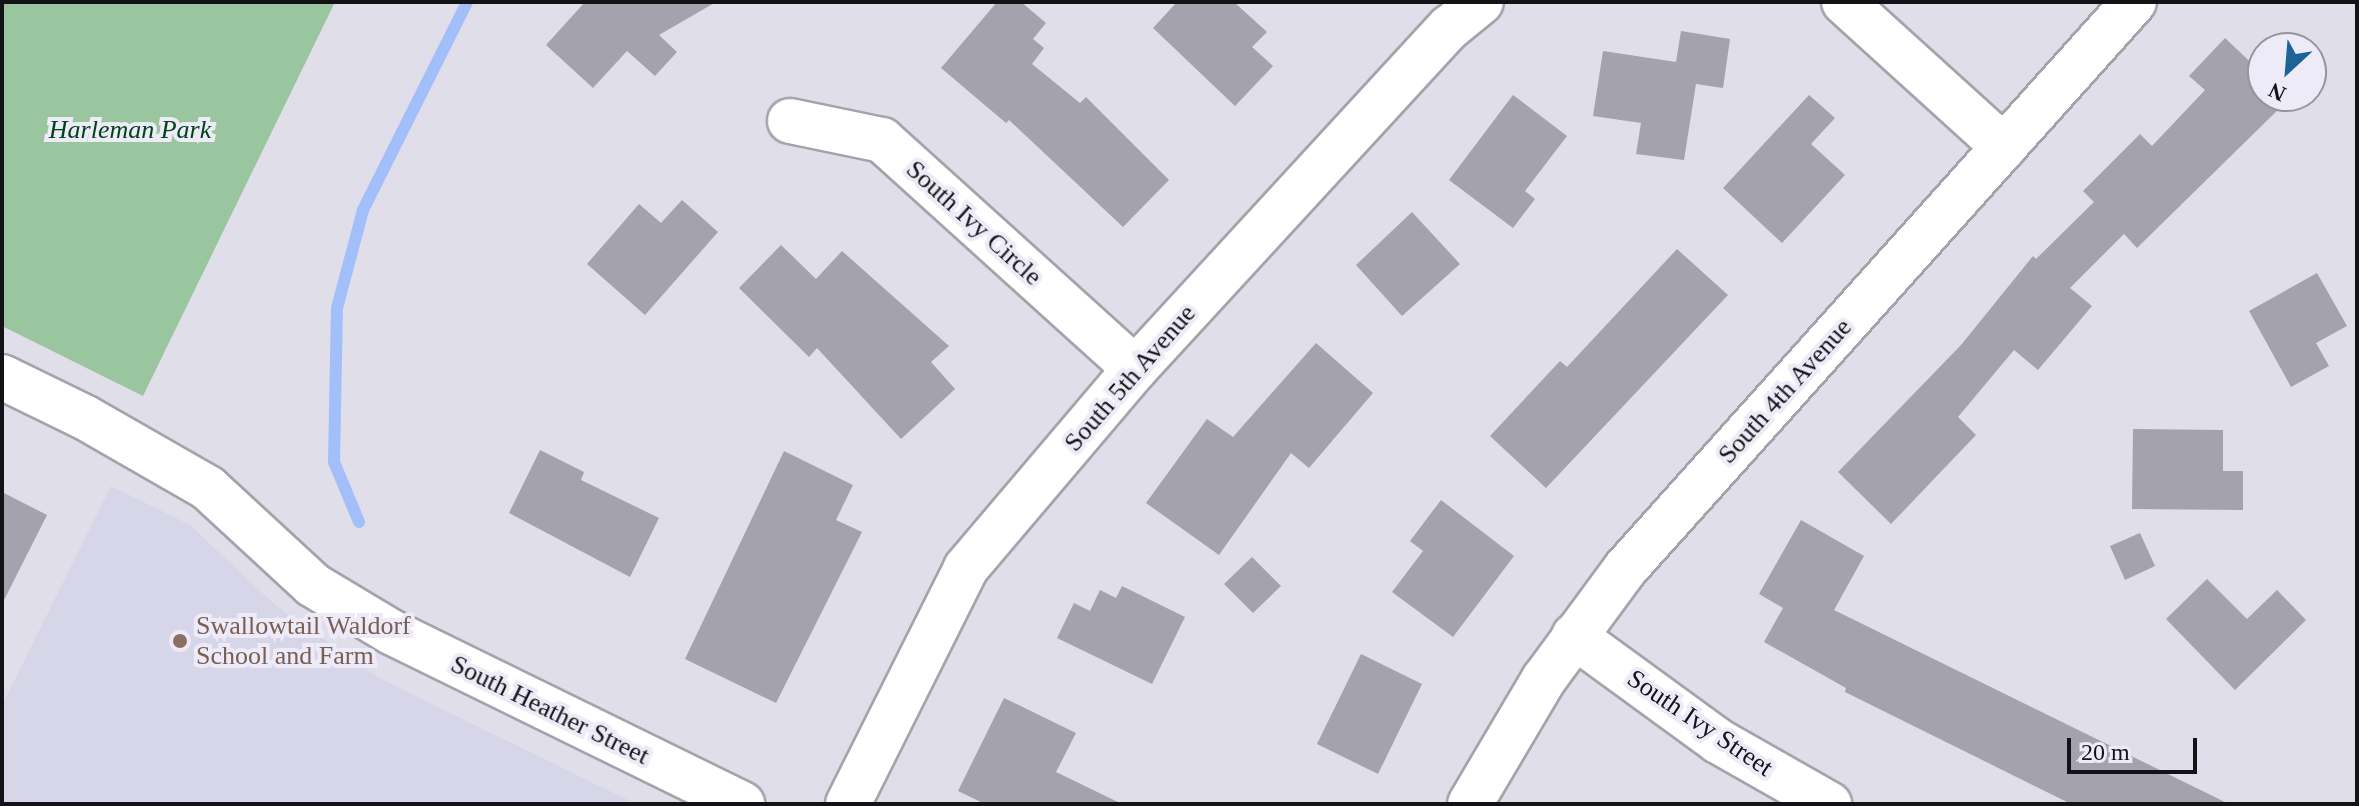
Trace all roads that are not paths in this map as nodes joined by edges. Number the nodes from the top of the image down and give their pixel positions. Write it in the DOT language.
graph roads {
  1 [pos="1481,2"];
  2 [pos="1844,2"];
  3 [pos="2134,2"];
  4 [pos="790,121"];
  5 [pos="2004,147"];
  6 [pos="1135,369"];
  7 [pos="2,377"];
  8 [pos="1574,636"];
  9 [pos="742,804"];
  10 [pos="848,804"];
  11 [pos="1470,804"];
  12 [pos="1829,804"];
  1 -- 6 [label="street, South 5th Avenue"];
  2 -- 5 [label="street"];
  3 -- 5 [label="street, South 4th Avenue"];
  4 -- 6 [label="street, South Ivy Circle"];
  5 -- 8 [label="street, South 4th Avenue"];
  6 -- 10 [label="street, South 5th Avenue"];
  7 -- 9 [label="street, South Heather Street"];
  8 -- 11 [label="street, South 4th Avenue"];
  8 -- 12 [label="street, South Ivy Street"];
}
